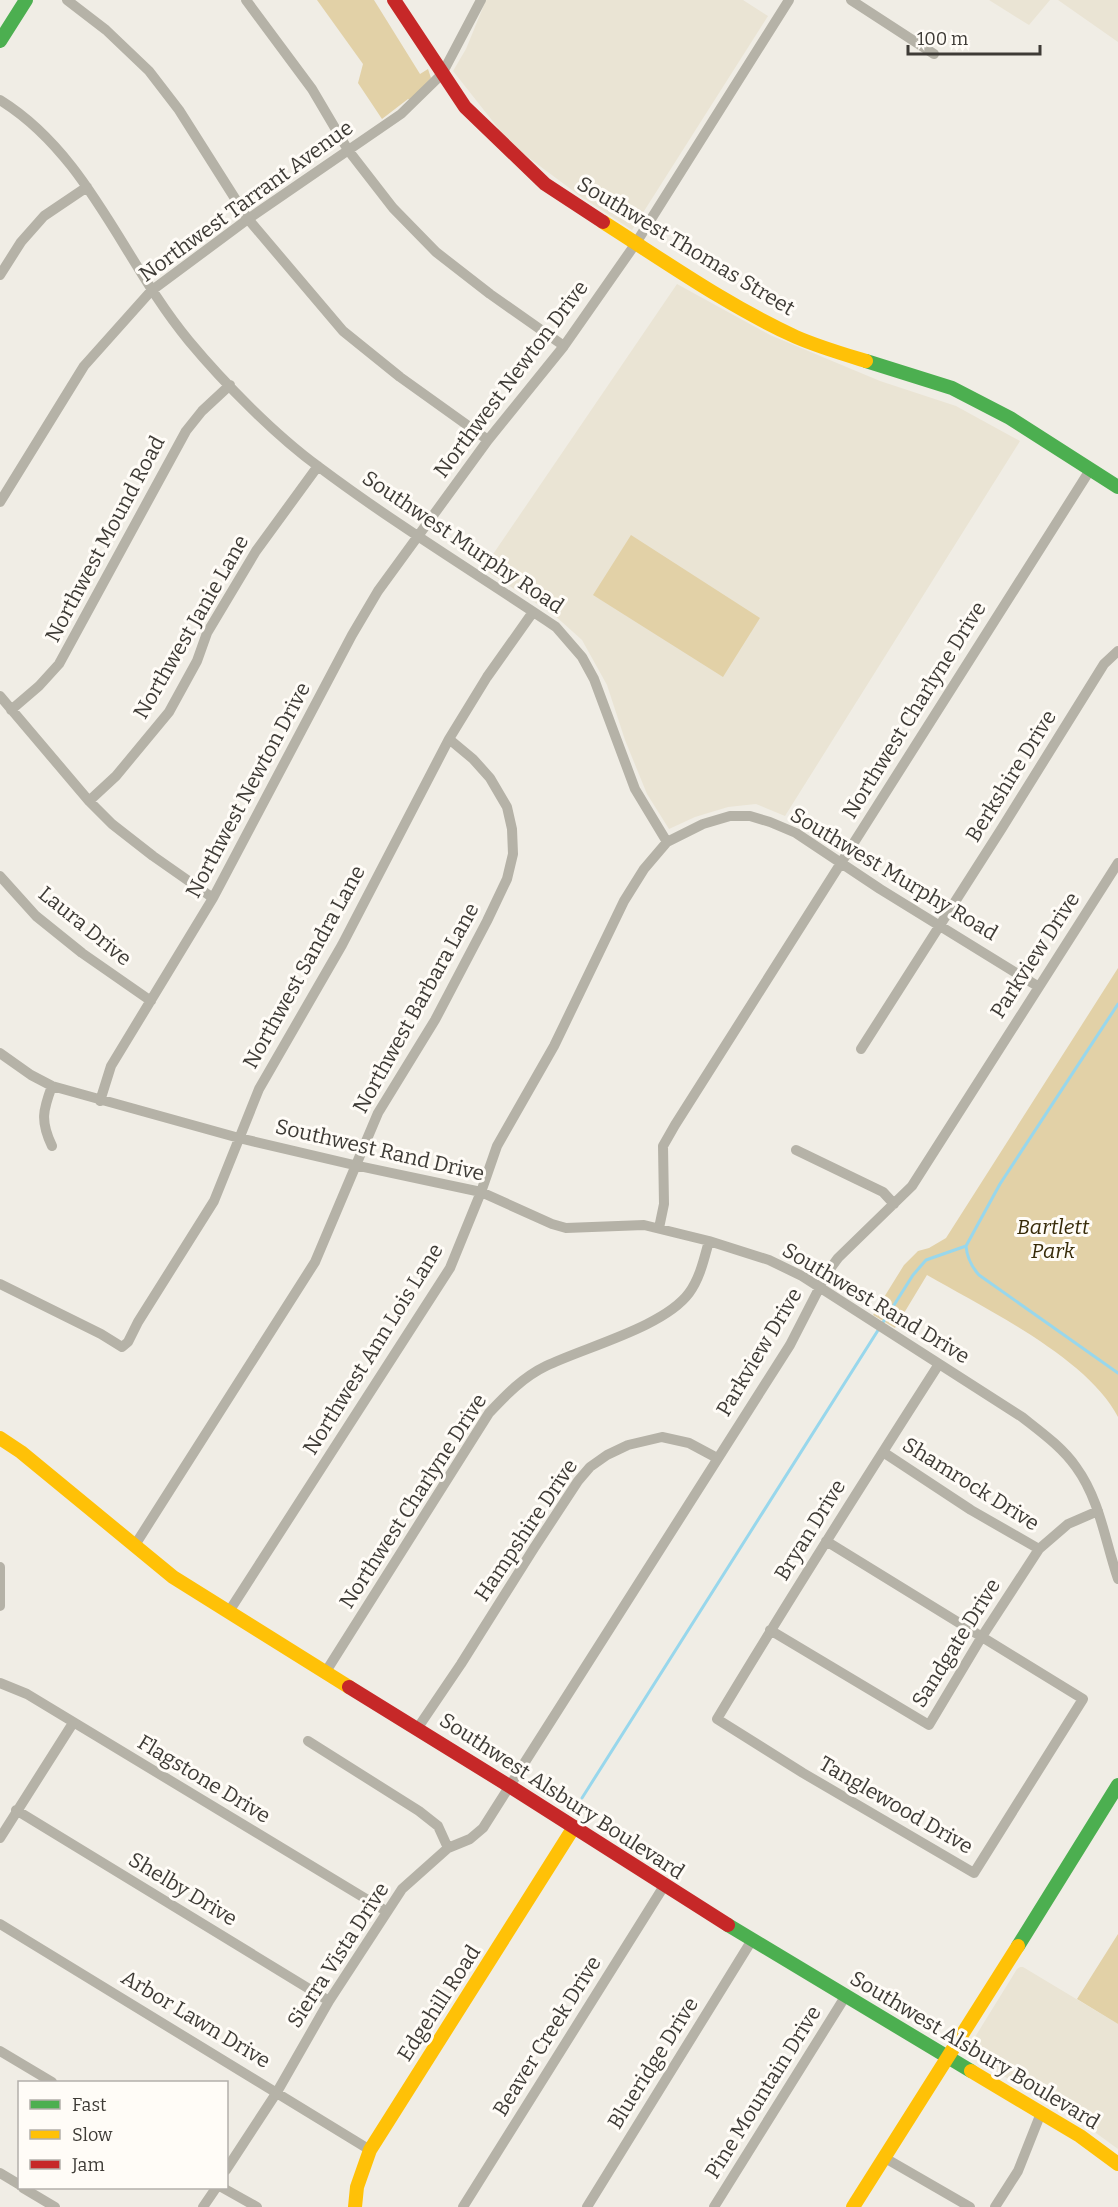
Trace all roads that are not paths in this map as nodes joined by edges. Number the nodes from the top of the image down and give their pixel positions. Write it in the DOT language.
graph roads {
  1 [pos="26,0"];
  2 [pos="68,0"];
  3 [pos="246,0"];
  4 [pos="394,0"];
  5 [pos="481,0"];
  6 [pos="789,0"];
  7 [pos="851,0"];
  8 [pos="0,41"];
  9 [pos="934,54"];
  10 [pos="442,74"];
  11 [pos="0,100"];
  12 [pos="348,150"];
  13 [pos="87,187"];
  14 [pos="248,219"];
  15 [pos="636,243"];
  16 [pos="0,275"];
  17 [pos="151,291"];
  18 [pos="564,346"];
  19 [pos="230,385"];
  20 [pos="488,440"];
  21 [pos="318,466"];
  22 [pos="1090,470"];
  23 [pos="1118,487"];
  24 [pos="0,502"];
  25 [pos="417,535"];
  26 [pos="533,612"];
  27 [pos="1118,651"];
  28 [pos="0,696"];
  29 [pos="11,710"];
  30 [pos="449,740"];
  31 [pos="89,801"];
  32 [pos="667,842"];
  33 [pos="841,862"];
  34 [pos="1118,862"];
  35 [pos="0,876"];
  36 [pos="213,897"];
  37 [pos="941,925"];
  38 [pos="1039,987"];
  39 [pos="151,1001"];
  40 [pos="861,1049"];
  41 [pos="0,1053"];
  42 [pos="52,1086"];
  43 [pos="100,1101"];
  44 [pos="239,1138"];
  45 [pos="52,1146"];
  46 [pos="796,1150"];
  47 [pos="354,1165"];
  48 [pos="481,1192"];
  49 [pos="894,1204"];
  50 [pos="659,1228"];
  51 [pos="709,1241"];
  52 [pos="0,1284"];
  53 [pos="819,1288"];
  54 [pos="939,1364"];
  55 [pos="0,1438"];
  56 [pos="883,1452"];
  57 [pos="717,1458"];
  58 [pos="1098,1511"];
  59 [pos="826,1541"];
  60 [pos="135,1545"];
  61 [pos="1039,1549"];
  62 [pos="0,1567"];
  63 [pos="1118,1579"];
  64 [pos="0,1606"];
  65 [pos="228,1613"];
  66 [pos="771,1630"];
  67 [pos="981,1638"];
  68 [pos="325,1673"];
  69 [pos="0,1683"];
  70 [pos="717,1719"];
  71 [pos="73,1723"];
  72 [pos="417,1729"];
  73 [pos="308,1742"];
  74 [pos="1118,1785"];
  75 [pos="511,1787"];
  76 [pos="16,1810"];
  77 [pos="574,1827"];
  78 [pos="0,1838"];
  79 [pos="448,1848"];
  80 [pos="664,1886"];
  81 [pos="386,1911"];
  82 [pos="0,1924"];
  83 [pos="752,1941"];
  84 [pos="845,1997"];
  85 [pos="329,2001"];
  86 [pos="0,2051"];
  87 [pos="948,2058"];
  88 [pos="50,2081"];
  89 [pos="277,2092"];
  90 [pos="1041,2112"];
  91 [pos="370,2150"];
  92 [pos="885,2158"];
  93 [pos="1118,2164"];
  94 [pos="228,2167"];
  95 [pos="0,2173"];
  96 [pos="18,2184"];
  97 [pos="26,2189"];
  98 [pos="215,2189"];
  99 [pos="226,2189"];
  100 [pos="55,2207"];
  101 [pos="203,2207"];
  102 [pos="257,2207"];
  103 [pos="355,2207"];
  104 [pos="463,2207"];
  105 [pos="587,2207"];
  106 [pos="714,2207"];
  107 [pos="853,2207"];
  108 [pos="970,2207"];
  109 [pos="995,2207"];
  1 -- 8 [label="street"];
  2 -- 14 [label="street"];
  3 -- 12 [label="street"];
  4 -- 10 [label="street, Southwest Thomas Street"];
  5 -- 10 [label="street, Northwest Tarrant Avenue"];
  6 -- 15 [label="street, Northwest Newton Drive"];
  7 -- 9 [label="street"];
  10 -- 12 [label="street, Northwest Tarrant Avenue"];
  10 -- 15 [label="street, Southwest Thomas Street"];
  11 -- 13 [label="street, Southwest Murphy Road"];
  12 -- 14 [label="street, Northwest Tarrant Avenue"];
  12 -- 18 [label="street"];
  13 -- 16 [label="street"];
  13 -- 17 [label="street, Southwest Murphy Road"];
  14 -- 17 [label="street, Northwest Tarrant Avenue"];
  14 -- 20 [label="street"];
  15 -- 18 [label="street, Northwest Newton Drive"];
  15 -- 22 [label="street, Southwest Thomas Street"];
  17 -- 19 [label="street, Southwest Murphy Road"];
  17 -- 24 [label="street, Northwest Tarrant Avenue"];
  18 -- 20 [label="street, Northwest Newton Drive"];
  19 -- 21 [label="street, Southwest Murphy Road"];
  19 -- 29 [label="street, Northwest Mound Road"];
  20 -- 25 [label="street, Northwest Newton Drive"];
  21 -- 25 [label="street, Southwest Murphy Road"];
  21 -- 31 [label="street, Northwest Janie Lane"];
  22 -- 23 [label="street, Southwest Thomas Street"];
  22 -- 33 [label="street, Northwest Charlyne Drive"];
  25 -- 26 [label="street, Southwest Murphy Road"];
  25 -- 36 [label="street, Northwest Newton Drive"];
  26 -- 30 [label="street, Northwest Sandra Lane"];
  26 -- 32 [label="street, Southwest Murphy Road"];
  27 -- 37 [label="street, Berkshire Drive"];
  28 -- 29 [label="street"];
  29 -- 31 [label="street"];
  30 -- 44 [label="street, Northwest Sandra Lane"];
  30 -- 47 [label="street, Northwest Barbara Lane"];
  31 -- 36 [label="street"];
  32 -- 33 [label="street, Southwest Murphy Road"];
  32 -- 48 [label="street, Northwest Ann Lois Lane"];
  33 -- 37 [label="street, Southwest Murphy Road"];
  33 -- 50 [label="street, Northwest Charlyne Drive"];
  34 -- 38 [label="street, Parkview Drive"];
  35 -- 39 [label="street, Laura Drive"];
  36 -- 39 [label="street, Northwest Newton Drive"];
  37 -- 38 [label="street, Southwest Murphy Road"];
  37 -- 40 [label="street, Berkshire Drive"];
  38 -- 49 [label="street, Parkview Drive"];
  39 -- 43 [label="street, Northwest Newton Drive"];
  41 -- 42 [label="street, Southwest Rand Drive"];
  42 -- 43 [label="street, Southwest Rand Drive"];
  42 -- 45 [label="street"];
  43 -- 44 [label="street, Southwest Rand Drive"];
  44 -- 47 [label="street, Southwest Rand Drive"];
  44 -- 52 [label="street, Northwest Sandra Lane"];
  46 -- 49 [label="street"];
  47 -- 48 [label="street, Southwest Rand Drive"];
  47 -- 60 [label="street, Northwest Barbara Lane"];
  48 -- 50 [label="street, Southwest Rand Drive"];
  48 -- 65 [label="street, Northwest Ann Lois Lane"];
  49 -- 53 [label="street, Parkview Drive"];
  50 -- 51 [label="street, Southwest Rand Drive"];
  51 -- 53 [label="street, Southwest Rand Drive"];
  51 -- 68 [label="street, Northwest Charlyne Drive"];
  53 -- 54 [label="street, Southwest Rand Drive"];
  53 -- 57 [label="street, Parkview Drive"];
  54 -- 56 [label="street, Bryan Drive"];
  54 -- 58 [label="street, Southwest Rand Drive"];
  55 -- 60 [label="street, Southwest Alsbury Boulevard"];
  56 -- 59 [label="street, Bryan Drive"];
  56 -- 61 [label="street, Shamrock Drive"];
  57 -- 72 [label="street, Hampshire Drive"];
  57 -- 75 [label="street, Parkview Drive"];
  58 -- 61 [label="street, Sandgate Drive"];
  58 -- 63 [label="street, Southwest Rand Drive"];
  59 -- 66 [label="street, Bryan Drive"];
  59 -- 67 [label="street"];
  60 -- 65 [label="street, Southwest Alsbury Boulevard"];
  61 -- 67 [label="street, Sandgate Drive"];
  62 -- 64 [label="street"];
  65 -- 68 [label="street, Southwest Alsbury Boulevard"];
  66 -- 67 [label="street, Sandgate Drive"];
  66 -- 70 [label="street, Bryan Drive"];
  67 -- 70 [label="street, Tanglewood Drive"];
  68 -- 72 [label="street, Southwest Alsbury Boulevard"];
  69 -- 71 [label="street, Flagstone Drive"];
  71 -- 76 [label="street"];
  71 -- 81 [label="street, Flagstone Drive"];
  72 -- 75 [label="street, Southwest Alsbury Boulevard"];
  73 -- 79 [label="street"];
  74 -- 87 [label="street"];
  75 -- 77 [label="street, Southwest Alsbury Boulevard"];
  75 -- 79 [label="street, Sierra Vista Drive"];
  76 -- 78 [label="street"];
  76 -- 85 [label="street, Shelby Drive"];
  77 -- 80 [label="street, Southwest Alsbury Boulevard"];
  77 -- 91 [label="street, Edgehill Road"];
  79 -- 81 [label="street, Sierra Vista Drive"];
  80 -- 83 [label="street, Southwest Alsbury Boulevard"];
  80 -- 104 [label="street, Beaver Creek Drive"];
  81 -- 85 [label="street, Sierra Vista Drive"];
  82 -- 89 [label="street, Arbor Lawn Drive"];
  83 -- 84 [label="street, Southwest Alsbury Boulevard"];
  83 -- 105 [label="street, Blueridge Drive"];
  84 -- 87 [label="street, Southwest Alsbury Boulevard"];
  84 -- 106 [label="street, Pine Mountain Drive"];
  85 -- 89 [label="street, Sierra Vista Drive"];
  86 -- 88 [label="street"];
  87 -- 90 [label="street, Southwest Alsbury Boulevard"];
  87 -- 92 [label="street"];
  89 -- 91 [label="street, Arbor Lawn Drive"];
  89 -- 94 [label="street, Sierra Vista Drive"];
  90 -- 93 [label="street, Southwest Alsbury Boulevard"];
  90 -- 109 [label="street"];
  91 -- 103 [label="street, Edgehill Road"];
  92 -- 107 [label="street"];
  92 -- 108 [label="street"];
  95 -- 96 [label="street"];
  97 -- 100 [label="street"];
  98 -- 101 [label="street"];
  99 -- 102 [label="street"];
}
